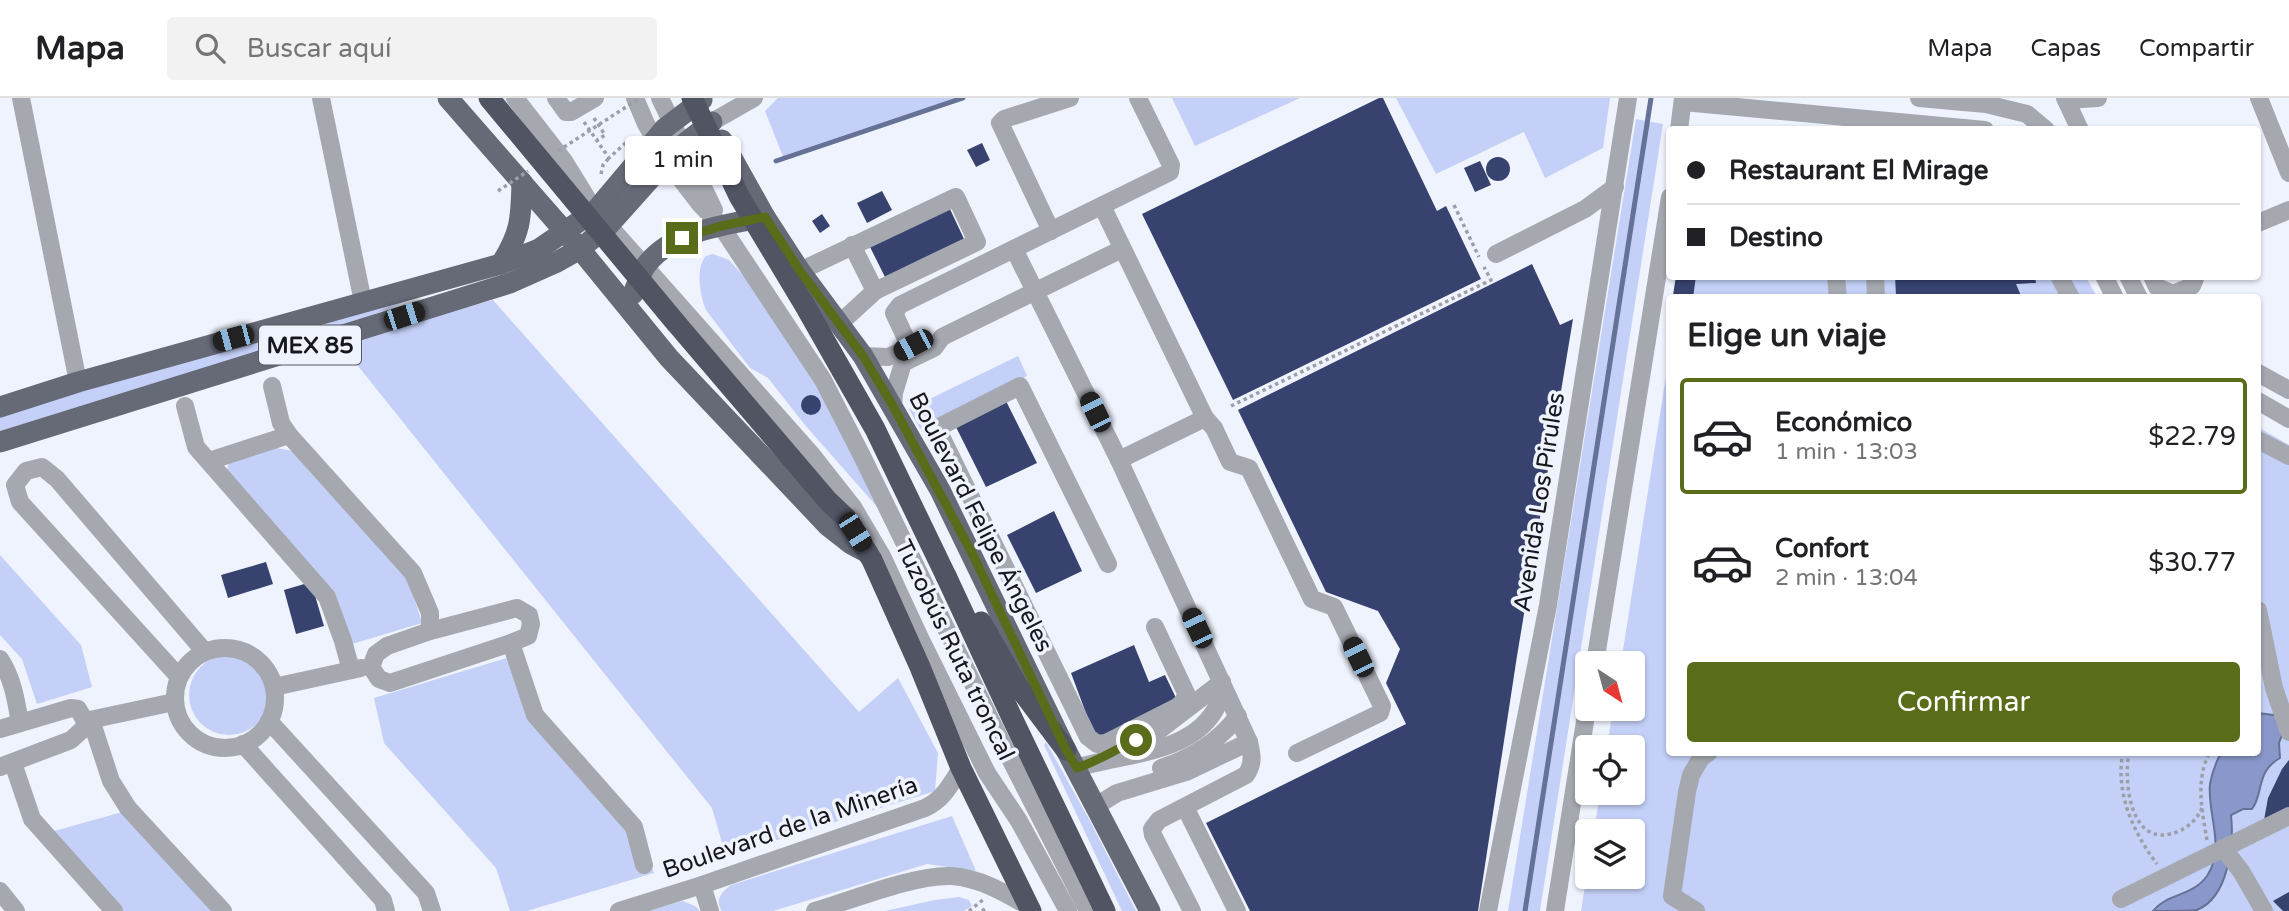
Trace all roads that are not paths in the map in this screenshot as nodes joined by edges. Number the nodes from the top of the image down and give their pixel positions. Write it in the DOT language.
graph roads {
  1 [pos="21,98"];
  2 [pos="321,98"];
  3 [pos="448,98"];
  4 [pos="489,98"];
  5 [pos="501,98"];
  6 [pos="515,98"];
  7 [pos="556,98"];
  8 [pos="637,98"];
  9 [pos="660,98"];
  10 [pos="754,98"];
  11 [pos="1070,98"];
  12 [pos="1138,98"];
  13 [pos="1628,98"];
  14 [pos="1920,98"];
  15 [pos="2098,98"];
  16 [pos="2259,98"];
  17 [pos="700,99"];
  18 [pos="2065,99"];
  19 [pos="1683,100"];
  20 [pos="590,101"];
  21 [pos="712,122"];
  22 [pos="1825,122"];
  23 [pos="672,123"];
  24 [pos="1874,125"];
  25 [pos="1680,126"];
  26 [pos="1896,126"];
  27 [pos="2041,126"];
  28 [pos="2078,126"];
  29 [pos="656,139"];
  30 [pos="675,152"];
  31 [pos="2289,173"];
  32 [pos="526,176"];
  33 [pos="1615,187"];
  34 [pos="1102,206"];
  35 [pos="2289,210"];
  36 [pos="598,212"];
  37 [pos="765,217"];
  38 [pos="1666,222"];
  39 [pos="2261,222"];
  40 [pos="721,226"];
  41 [pos="1051,231"];
  42 [pos="573,240"];
  43 [pos="852,245"];
  44 [pos="1014,249"];
  45 [pos="1122,249"];
  46 [pos="1496,254"];
  47 [pos="501,264"];
  48 [pos="645,267"];
  49 [pos="800,271"];
  50 [pos="2154,280"];
  51 [pos="2194,280"];
  52 [pos="875,291"];
  53 [pos="1036,291"];
  54 [pos="2173,294"];
  55 [pos="2173,294"];
  56 [pos="363,302"];
  57 [pos="628,309"];
  58 [pos="839,324"];
  59 [pos="942,337"];
  60 [pos="897,354"];
  61 [pos="863,356"];
  62 [pos="78,382"];
  63 [pos="2273,382"];
  64 [pos="272,386"];
  65 [pos="2261,399"];
  66 [pos="2261,403"];
  67 [pos="185,406"];
  68 [pos="893,406"];
  69 [pos="0,407"];
  70 [pos="1205,418"];
  71 [pos="2289,419"];
  72 [pos="289,435"];
  73 [pos="0,442"];
  74 [pos="2261,442"];
  75 [pos="2289,456"];
  76 [pos="1119,460"];
  77 [pos="209,461"];
  78 [pos="868,553"];
  79 [pos="1108,564"];
  80 [pos="946,576"];
  81 [pos="2261,619"];
  82 [pos="1155,627"];
  83 [pos="430,631"];
  84 [pos="511,643"];
  85 [pos="1597,651"];
  86 [pos="205,652"];
  87 [pos="0,659"];
  88 [pos="371,667"];
  89 [pos="351,670"];
  90 [pos="2280,675"];
  91 [pos="179,677"];
  92 [pos="1222,682"];
  93 [pos="274,687"];
  94 [pos="174,702"];
  95 [pos="1238,716"];
  96 [pos="88,720"];
  97 [pos="269,721"];
  98 [pos="1585,721"];
  99 [pos="20,723"];
  100 [pos="0,729"];
  101 [pos="2289,732"];
  102 [pos="1249,741"];
  103 [pos="243,744"];
  104 [pos="1297,753"];
  105 [pos="1704,756"];
  106 [pos="1080,760"];
  107 [pos="7,765"];
  108 [pos="961,768"];
  109 [pos="1117,793"];
  110 [pos="1096,806"];
  111 [pos="1185,807"];
  112 [pos="2289,816"];
  113 [pos="2223,848"];
  114 [pos="644,865"];
  115 [pos="702,886"];
  116 [pos="0,891"];
  117 [pos="2121,899"];
  118 [pos="1030,909"];
  119 [pos="16,911"];
  120 [pos="114,911"];
  121 [pos="223,911"];
  122 [pos="386,911"];
  123 [pos="432,911"];
  124 [pos="619,911"];
  125 [pos="710,911"];
  126 [pos="815,911"];
  127 [pos="1068,911"];
  128 [pos="1088,911"];
  129 [pos="1105,911"];
  130 [pos="1150,911"];
  131 [pos="1192,911"];
  132 [pos="1237,911"];
  133 [pos="1488,911"];
  134 [pos="1555,911"];
  135 [pos="1696,911"];
  136 [pos="2264,911"];
  1 -- 62 [label="street"];
  2 -- 56 [label="street"];
  3 -- 32 [label="main road"];
  4 -- 78 [label="highway, bridge"];
  5 -- 36 [label="street, Tuzobús Ruta troncal"];
  6 -- 36 [label="street, Tuzobús Ruta troncal"];
  7 -- 20 [label="street"];
  8 -- 29 [label="street, Tuzobús Ruta troncal"];
  9 -- 23 [label="street, Tuzobús Ruta troncal"];
  10 -- 21 [label="street"];
  11 -- 41 [label="street"];
  12 -- 34 [label="street"];
  13 -- 33 [label="street, Avenida Los Pirules"];
  14 -- 27 [label="street"];
  15 -- 18 [label="street"];
  16 -- 31 [label="street"];
  17 -- 21 [label="main road, Boulevard Felipe Ángeles"];
  17 -- 23 [label="main road, MEX 85"];
  17 -- 80 [label="highway, bridge"];
  18 -- 28 [label="street"];
  19 -- 22 [label="street"];
  19 -- 25 [label="street"];
  21 -- 30 [label="main road, MEX 85"];
  21 -- 37 [label="main road, Boulevard Felipe Ángeles"];
  22 -- 24 [label="street"];
  23 -- 29 [label="main road, MEX 85"];
  23 -- 30 [label="street, Tuzobús Ruta troncal"];
  24 -- 26 [label="street"];
  29 -- 30 [label="street, Tuzobús Ruta troncal"];
  29 -- 36 [label="main road, MEX 85"];
  30 -- 36 [label="main road, MEX 85"];
  30 -- 40 [label="street, Tuzobús Ruta troncal"];
  32 -- 42 [label="main road"];
  32 -- 47 [label="main road"];
  33 -- 46 [label="street"];
  33 -- 133 [label="street, Avenida Los Pirules"];
  34 -- 41 [label="street"];
  34 -- 45 [label="street"];
  35 -- 39 [label="street"];
  36 -- 42 [label="main road, MEX 85"];
  36 -- 48 [label="street, Tuzobús Ruta troncal"];
  37 -- 40 [label="main road"];
  37 -- 49 [label="main road, Boulevard Felipe Ángeles"];
  38 -- 85 [label="street"];
  40 -- 48 [label="main road"];
  40 -- 128 [label="street, Tuzobús Ruta troncal"];
  41 -- 44 [label="street"];
  42 -- 47 [label="main road, MEX 85"];
  42 -- 57 [label="main road"];
  42 -- 73 [label="main road, MEX 85"];
  43 -- 49 [label="street"];
  43 -- 52 [label="street"];
  43 -- 52 [label="street"];
  44 -- 53 [label="street"];
  44 -- 60 [label="street"];
  45 -- 53 [label="street"];
  45 -- 70 [label="street"];
  47 -- 56 [label="main road, MEX 85"];
  48 -- 57 [label="main road"];
  48 -- 127 [label="street, Tuzobús Ruta troncal"];
  49 -- 58 [label="main road, Boulevard Felipe Ángeles"];
  50 -- 54 [label="street"];
  51 -- 55 [label="street"];
  52 -- 58 [label="street"];
  53 -- 59 [label="street"];
  53 -- 76 [label="street"];
  56 -- 62 [label="main road, MEX 85"];
  57 -- 78 [label="main road"];
  58 -- 61 [label="main road, Boulevard Felipe Ángeles"];
  59 -- 60 [label="street"];
  59 -- 68 [label="street"];
  60 -- 61 [label="street"];
  61 -- 68 [label="main road, Boulevard Felipe Ángeles"];
  62 -- 69 [label="main road, MEX 85"];
  63 -- 65 [label="street"];
  64 -- 72 [label="street"];
  66 -- 71 [label="street"];
  67 -- 77 [label="street"];
  68 -- 106 [label="main road, Boulevard Felipe Ángeles"];
  70 -- 76 [label="street"];
  70 -- 104 [label="street"];
  72 -- 77 [label="street"];
  72 -- 83 [label="street"];
  74 -- 75 [label="street"];
  76 -- 92 [label="street"];
  77 -- 89 [label="street"];
  78 -- 108 [label="highway"];
  79 -- 82 [label="street"];
  80 -- 106 [label="highway"];
  80 -- 129 [label="highway"];
  81 -- 90 [label="street"];
  83 -- 84 [label="street"];
  83 -- 88 [label="street"];
  84 -- 88 [label="street"];
  84 -- 114 [label="street"];
  86 -- 91 [label="street"];
  86 -- 91 [label="street"];
  86 -- 93 [label="street"];
  87 -- 99 [label="street"];
  88 -- 89 [label="street"];
  89 -- 93 [label="street"];
  90 -- 101 [label="street"];
  91 -- 94 [label="street"];
  92 -- 95 [label="street"];
  92 -- 106 [label="street"];
  93 -- 97 [label="street"];
  94 -- 96 [label="street"];
  94 -- 103 [label="street"];
  95 -- 102 [label="street"];
  95 -- 109 [label="street"];
  96 -- 99 [label="street"];
  96 -- 107 [label="street"];
  96 -- 121 [label="street"];
  97 -- 103 [label="street"];
  97 -- 123 [label="street"];
  98 -- 134 [label="street"];
  99 -- 100 [label="street"];
  102 -- 109 [label="street"];
  102 -- 111 [label="street"];
  103 -- 122 [label="street"];
  105 -- 135 [label="street"];
  106 -- 110 [label="main road, Boulevard Felipe Ángeles"];
  107 -- 120 [label="street"];
  108 -- 115 [label="street, Boulevard de la Minería"];
  108 -- 118 [label="highway"];
  109 -- 110 [label="street"];
  110 -- 130 [label="main road, Boulevard Felipe Ángeles"];
  111 -- 131 [label="street"];
  111 -- 132 [label="street"];
  112 -- 113 [label="street"];
  113 -- 117 [label="street"];
  113 -- 136 [label="street"];
  115 -- 124 [label="street, Boulevard de la Minería"];
  115 -- 125 [label="street"];
  116 -- 119 [label="street"];
  118 -- 126 [label="street"];
}
